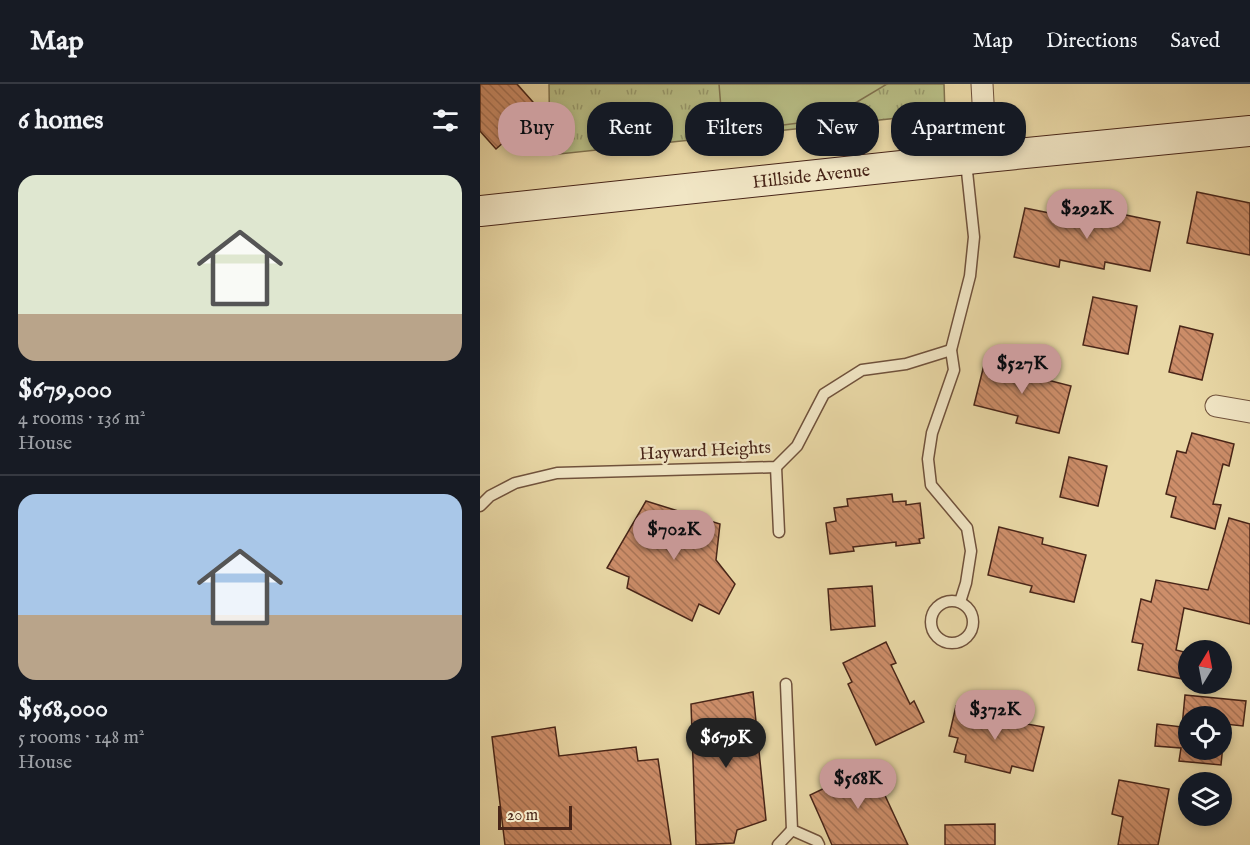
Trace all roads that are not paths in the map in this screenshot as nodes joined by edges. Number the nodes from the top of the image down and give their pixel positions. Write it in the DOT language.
graph roads {
  1 [pos="982,84"];
  2 [pos="1250,131"];
  3 [pos="976,158"];
  4 [pos="480,212"];
  5 [pos="951,350"];
  6 [pos="1216,406"];
  7 [pos="1250,412"];
  8 [pos="776,467"];
  9 [pos="480,506"];
  10 [pos="779,532"];
  11 [pos="960,602"];
  12 [pos="786,684"];
  13 [pos="792,830"];
  14 [pos="778,845"];
  15 [pos="819,845"];
  1 -- 3 [label="street"];
  2 -- 3 [label="main road, Hillside Avenue"];
  3 -- 4 [label="main road, Hillside Avenue"];
  3 -- 5 [label="lane"];
  5 -- 8 [label="lane, Hayward Heights"];
  5 -- 11 [label="lane"];
  6 -- 7 [label="street"];
  8 -- 9 [label="lane, Hayward Heights"];
  8 -- 10 [label="lane"];
  11 -- 11 [label="lane"];
  12 -- 13 [label="lane"];
  13 -- 14 [label="lane"];
  13 -- 15 [label="lane"];
}
